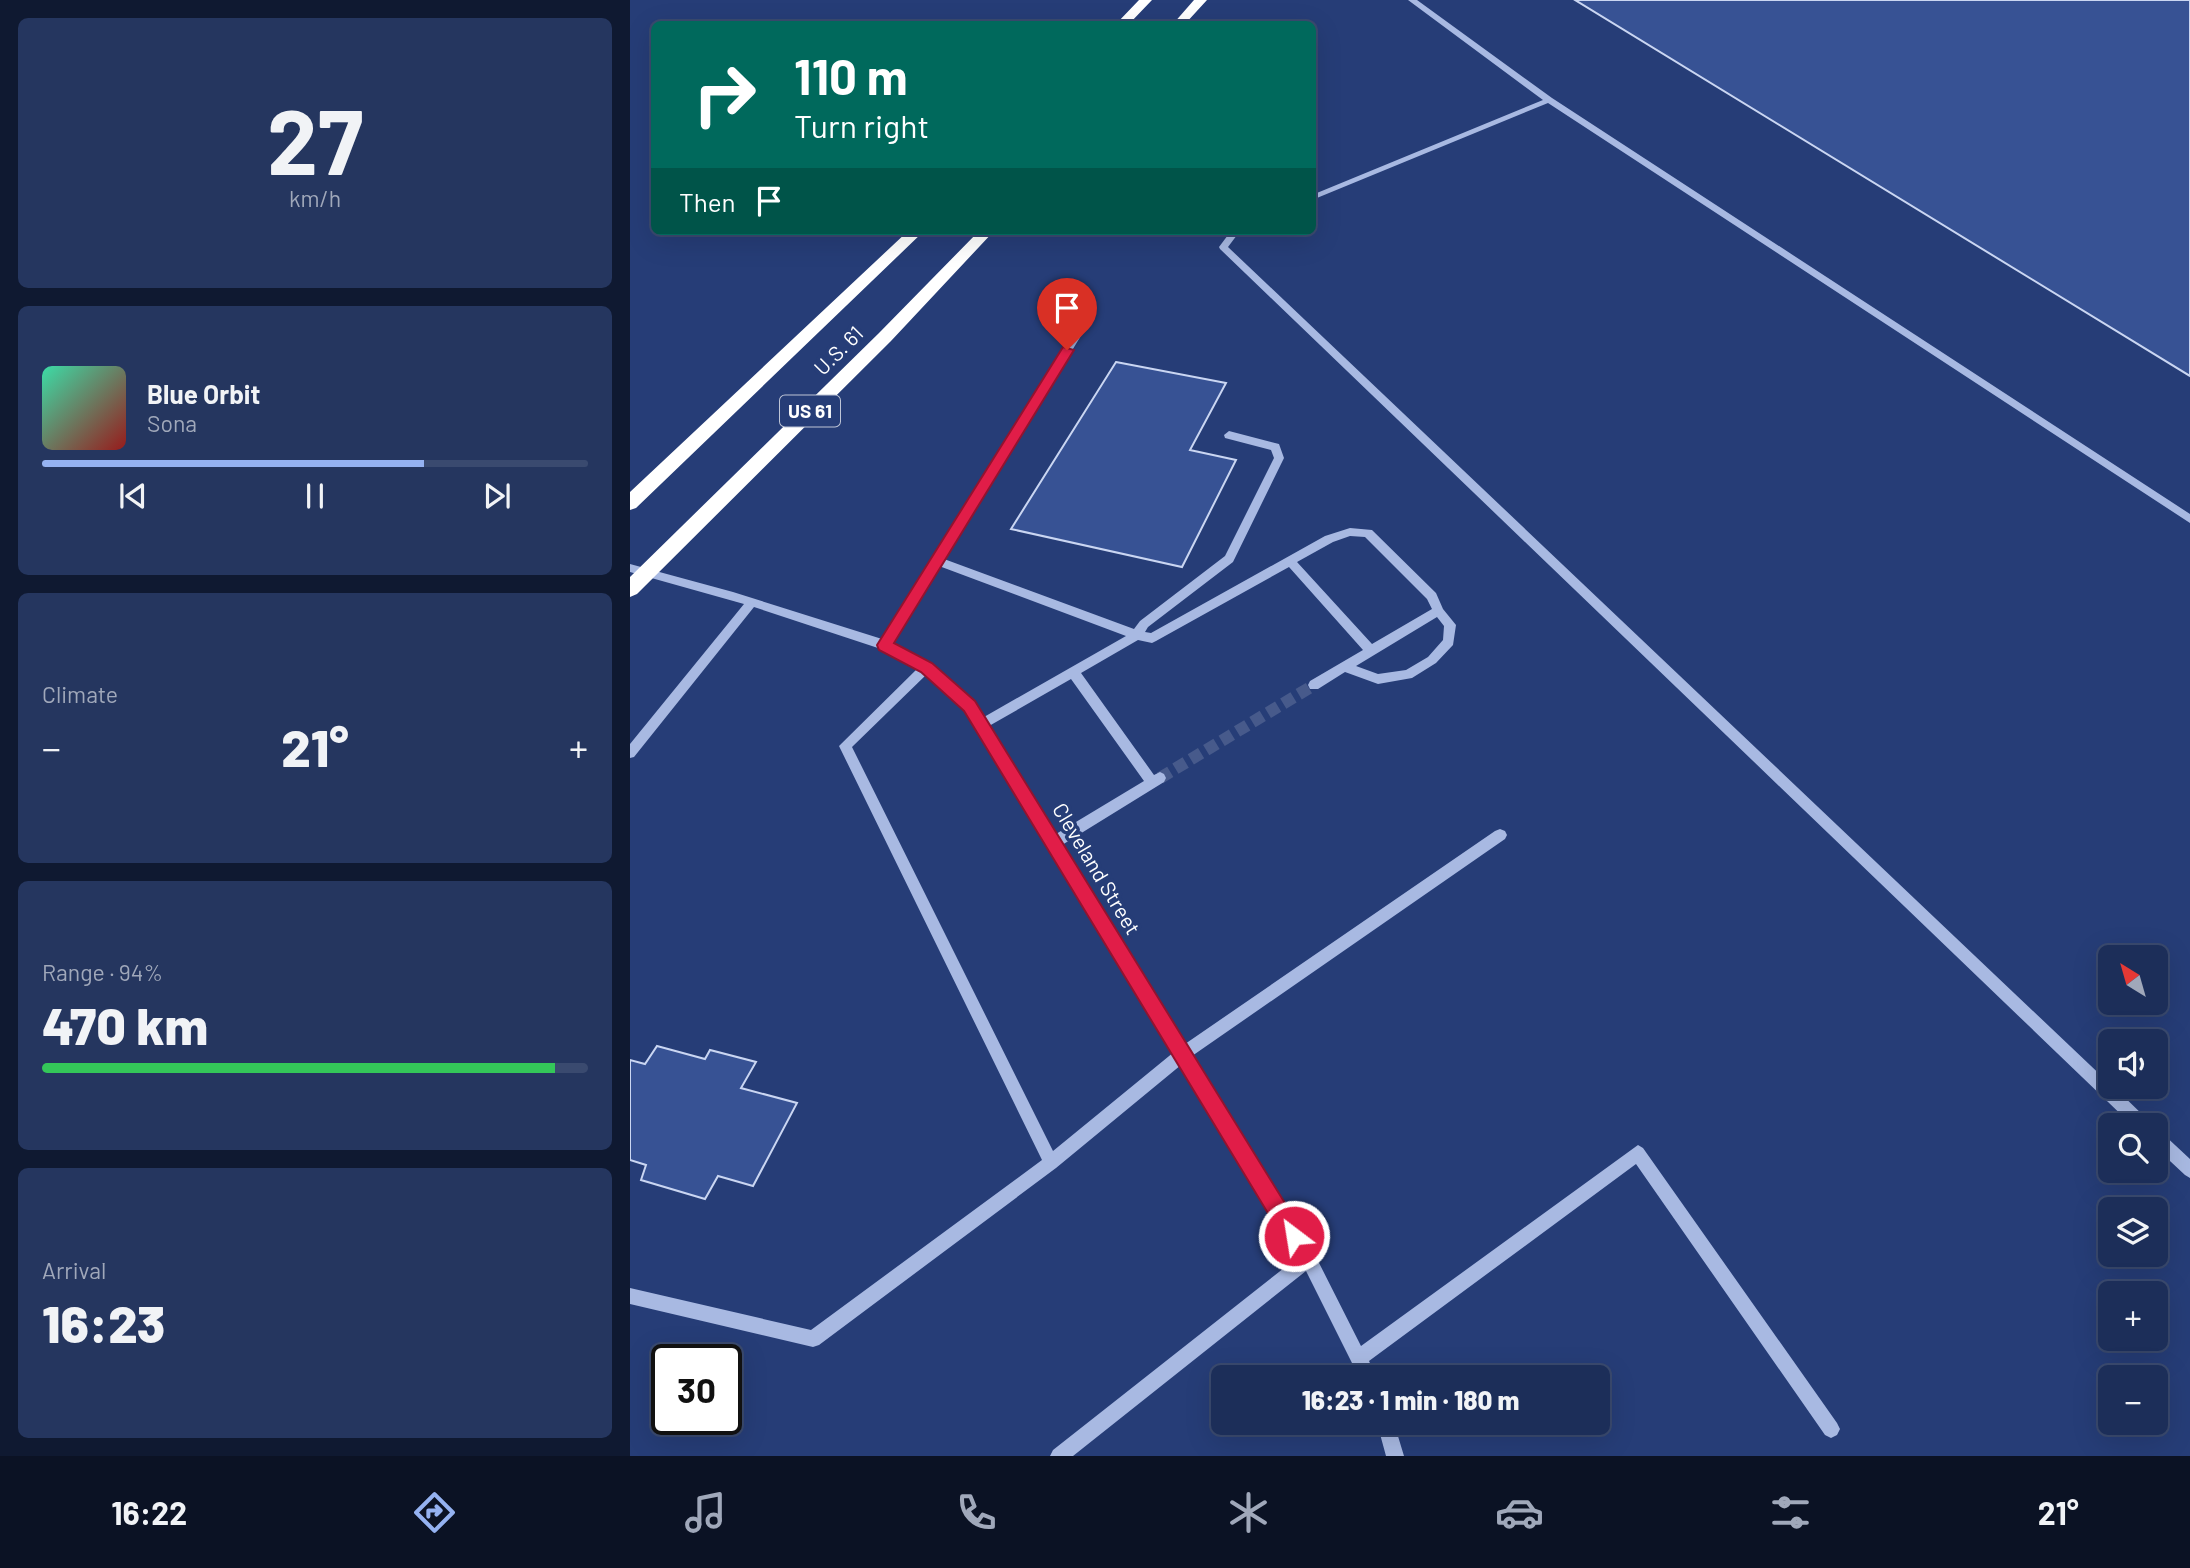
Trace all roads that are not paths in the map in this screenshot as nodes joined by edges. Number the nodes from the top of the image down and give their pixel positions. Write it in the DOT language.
graph roads {
  1 [pos="1146,0"];
  2 [pos="1201,0"];
  3 [pos="1412,0"];
  4 [pos="1125,21"];
  5 [pos="1182,21"];
  6 [pos="1549,100"];
  7 [pos="1316,196"];
  8 [pos="913,235"];
  9 [pos="984,235"];
  10 [pos="1233,235"];
  11 [pos="1082,326"];
  12 [pos="1229,435"];
  13 [pos="630,503"];
  14 [pos="2190,519"];
  15 [pos="937,561"];
  16 [pos="1290,561"];
  17 [pos="639,571"];
  18 [pos="630,589"];
  19 [pos="752,603"];
  20 [pos="1438,611"];
  21 [pos="1137,635"];
  22 [pos="885,645"];
  23 [pos="1371,651"];
  24 [pos="927,667"];
  25 [pos="1344,667"];
  26 [pos="1073,671"];
  27 [pos="1314,685"];
  28 [pos="981,725"];
  29 [pos="630,753"];
  30 [pos="1500,835"];
  31 [pos="1053,843"];
  32 [pos="1184,1053"];
  33 [pos="2130,1113"];
  34 [pos="2168,1149"];
  35 [pos="1051,1163"];
  36 [pos="2190,1170"];
  37 [pos="1308,1259"];
  38 [pos="630,1296"];
  39 [pos="1360,1357"];
  40 [pos="1363,1365"];
  41 [pos="1831,1429"];
  42 [pos="1389,1435"];
  43 [pos="1059,1456"];
  44 [pos="1395,1456"];
  1 -- 4 [label="highway"];
  2 -- 5 [label="highway"];
  3 -- 6 [label="lane"];
  6 -- 7 [label="lane"];
  6 -- 14 [label="street"];
  8 -- 13 [label="highway, U.S. 61 / US 61"];
  9 -- 17 [label="highway, U.S. 61 / US 61"];
  10 -- 33 [label="street"];
  11 -- 15 [label="street"];
  12 -- 21 [label="street"];
  15 -- 21 [label="street"];
  15 -- 22 [label="street"];
  16 -- 20 [label="street"];
  16 -- 21 [label="street"];
  16 -- 23 [label="street"];
  17 -- 18 [label="highway, U.S. 61 / US 61"];
  17 -- 19 [label="street, Cleveland Street"];
  19 -- 22 [label="street, Cleveland Street"];
  19 -- 29 [label="street"];
  20 -- 23 [label="street"];
  20 -- 25 [label="street"];
  21 -- 26 [label="street"];
  22 -- 24 [label="street, Cleveland Street"];
  23 -- 25 [label="street"];
  24 -- 28 [label="street, Cleveland Street"];
  24 -- 35 [label="street"];
  25 -- 27 [label="street"];
  26 -- 28 [label="street"];
  26 -- 31 [label="street"];
  28 -- 31 [label="street, Cleveland Street"];
  30 -- 32 [label="street"];
  31 -- 32 [label="street, Cleveland Street"];
  32 -- 35 [label="street"];
  32 -- 37 [label="street, Cleveland Street"];
  34 -- 36 [label="lane"];
  35 -- 38 [label="street"];
  37 -- 39 [label="street, Cleveland Street"];
  37 -- 43 [label="street"];
  39 -- 40 [label="street, Cleveland Street"];
  39 -- 41 [label="street"];
  42 -- 44 [label="street"];
}
